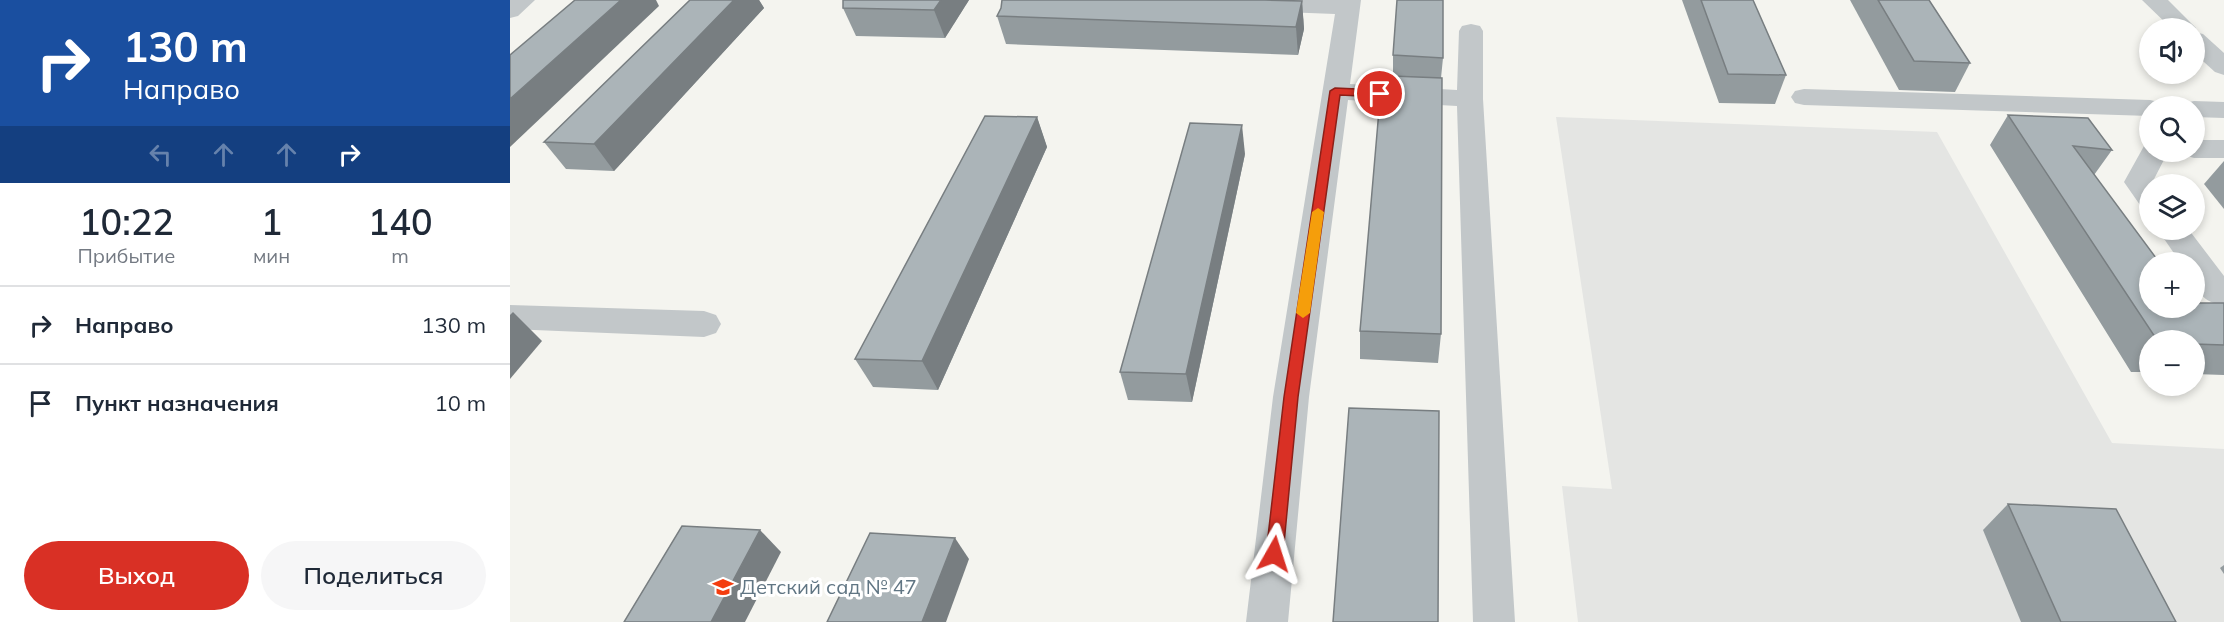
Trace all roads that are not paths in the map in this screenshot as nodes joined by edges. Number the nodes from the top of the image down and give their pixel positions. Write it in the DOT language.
graph roads {
  1 [pos="523,0"];
  2 [pos="2154,0"];
  3 [pos="1234,3"];
  4 [pos="1349,4"];
  5 [pos="510,11"];
  6 [pos="2173,18"];
  7 [pos="1471,31"];
  8 [pos="2205,50"];
  9 [pos="2224,68"];
  10 [pos="1335,91"];
  11 [pos="1804,97"];
  12 [pos="1470,99"];
  13 [pos="2139,108"];
  14 [pos="2205,109"];
  15 [pos="2224,110"];
  16 [pos="2205,149"];
  17 [pos="2224,149"];
  18 [pos="2180,240"];
  19 [pos="2219,293"];
  20 [pos="510,316"];
  21 [pos="704,324"];
  22 [pos="1267,622"];
  23 [pos="1494,622"];
  1 -- 5 [label="lane"];
  2 -- 6 [label="lane"];
  3 -- 4 [label="lane"];
  4 -- 10 [label="lane"];
  7 -- 12 [label="lane"];
  8 -- 9 [label="lane"];
  10 -- 12 [label="lane"];
  10 -- 22 [label="lane"];
  11 -- 13 [label="lane"];
  12 -- 23 [label="lane"];
  14 -- 15 [label="lane"];
  16 -- 17 [label="lane"];
  18 -- 19 [label="lane"];
  20 -- 21 [label="lane"];
}
